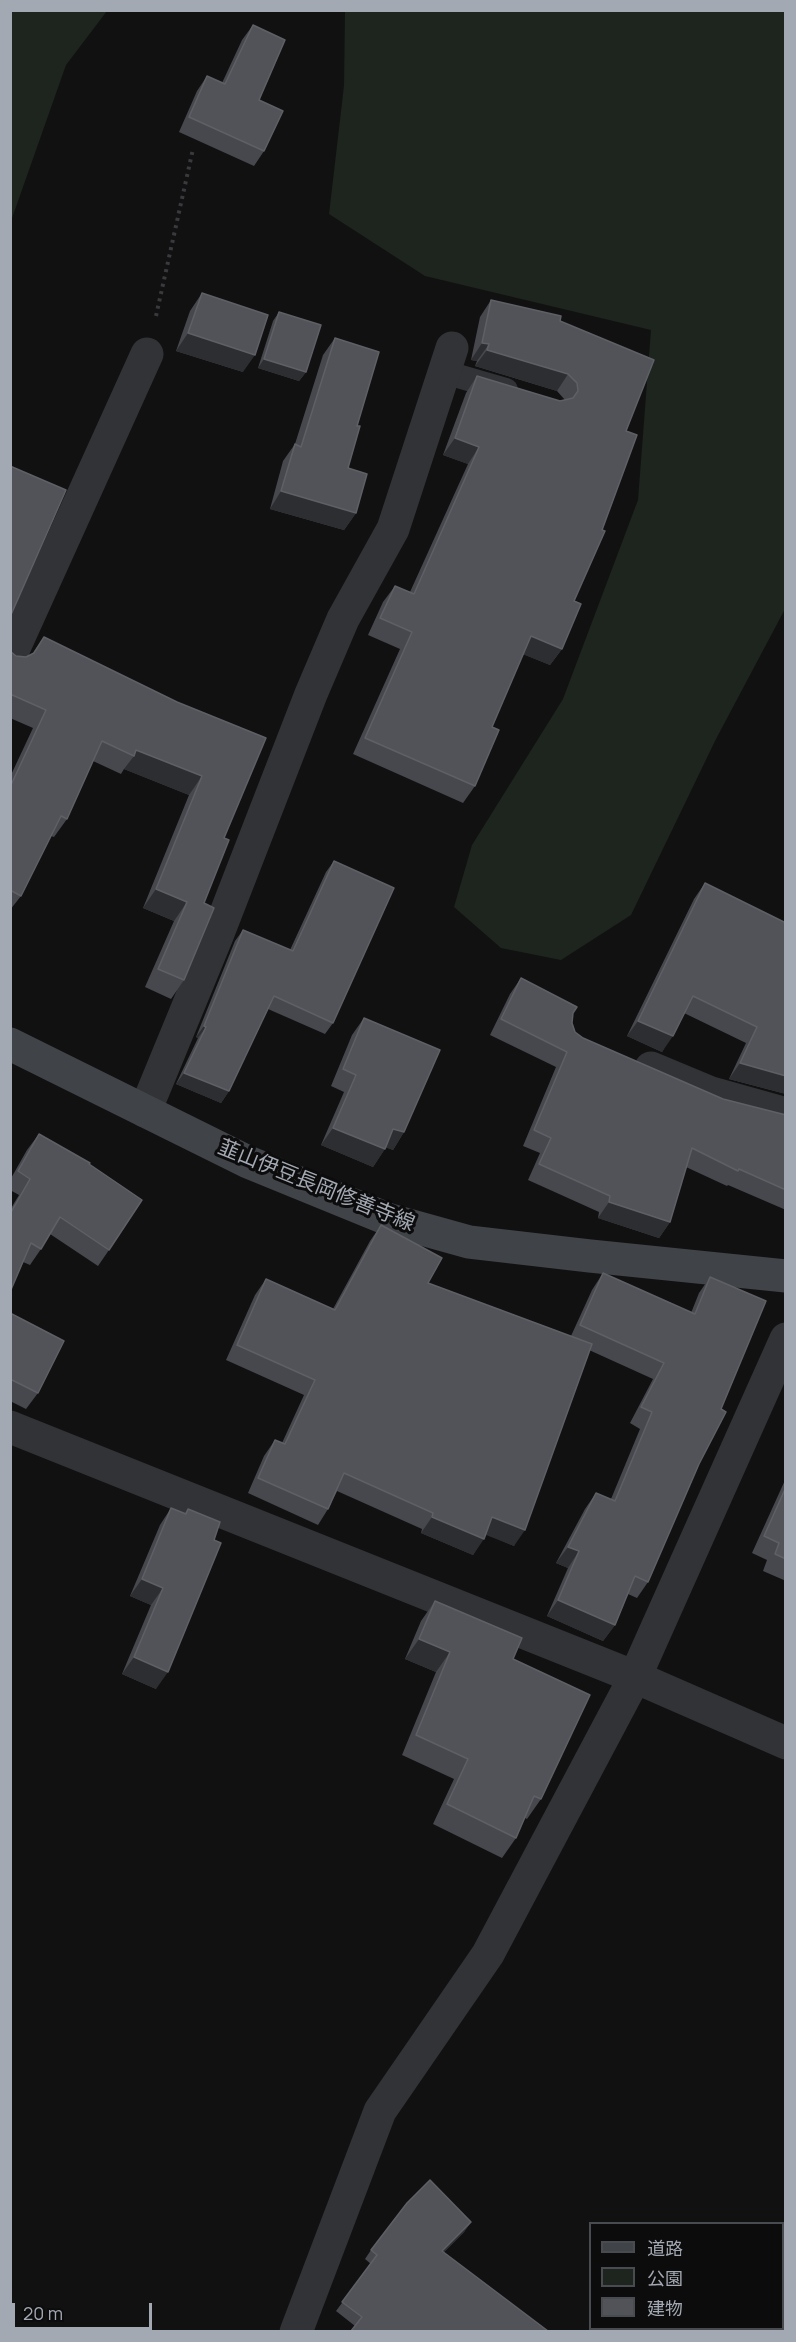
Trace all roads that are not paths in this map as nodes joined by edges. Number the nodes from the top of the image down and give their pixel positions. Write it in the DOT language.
graph roads {
  1 [pos="147,354"];
  2 [pos="448,360"];
  3 [pos="530,398"];
  4 [pos="10,657"];
  5 [pos="10,1044"];
  6 [pos="623,1056"];
  7 [pos="145,1111"];
  8 [pos="786,1114"];
  9 [pos="786,1276"];
  10 [pos="786,1339"];
  11 [pos="10,1427"];
  12 [pos="636,1677"];
  13 [pos="786,1743"];
  14 [pos="296,2331"];
  1 -- 4 [label="street"];
  2 -- 3 [label="lane"];
  2 -- 7 [label="street"];
  5 -- 7 [label="main road, 韮山伊豆長岡修善寺線"];
  6 -- 8 [label="street"];
  7 -- 9 [label="main road, 韮山伊豆長岡修善寺線"];
  10 -- 12 [label="street"];
  11 -- 12 [label="street"];
  12 -- 13 [label="street"];
  12 -- 14 [label="street"];
}
